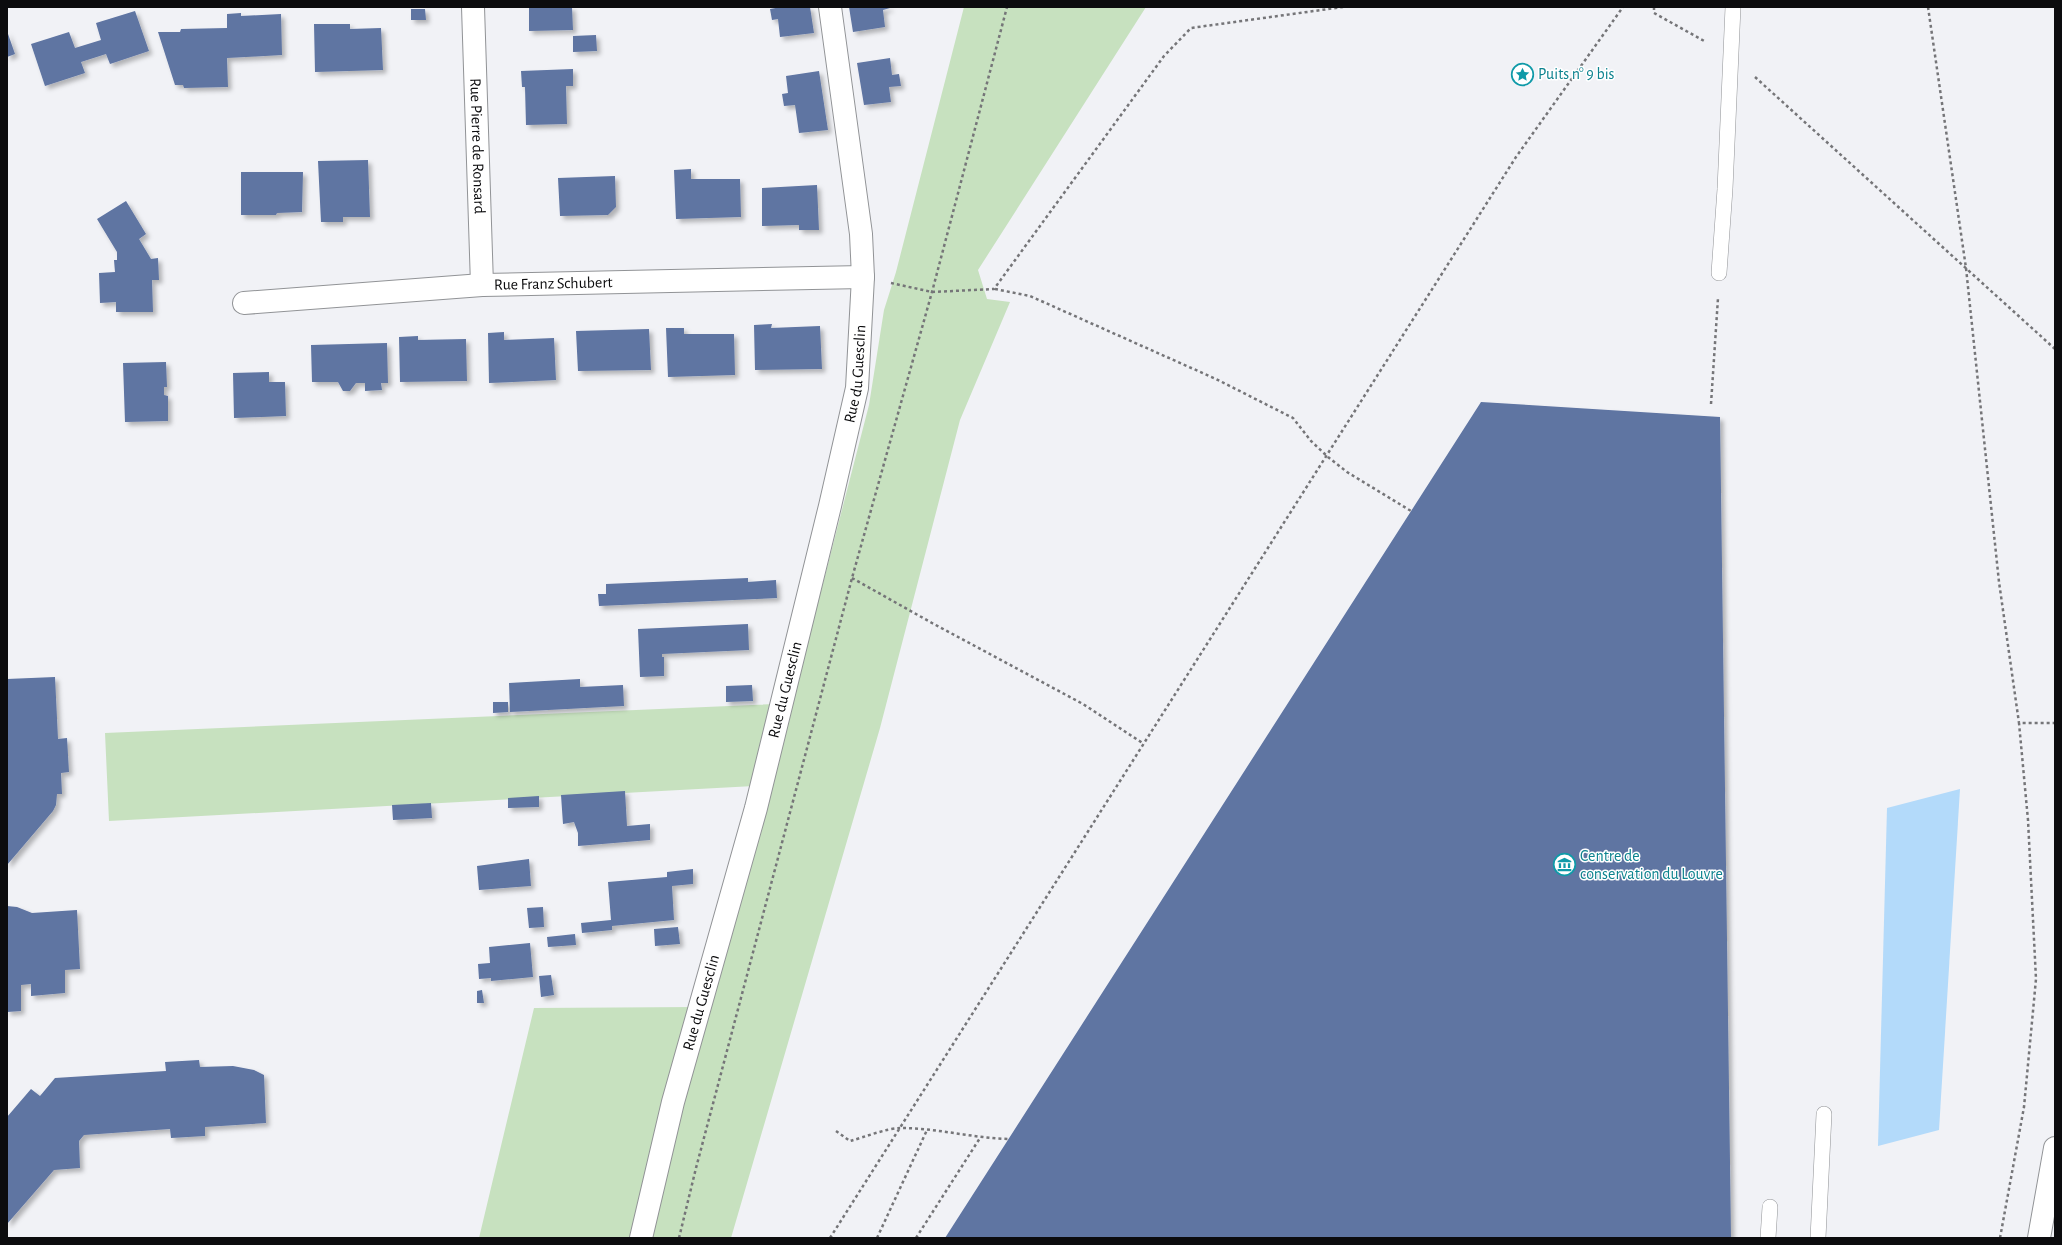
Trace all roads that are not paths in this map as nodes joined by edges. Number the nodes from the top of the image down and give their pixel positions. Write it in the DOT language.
graph roads {
  1 [pos="473,7"];
  2 [pos="830,7"];
  3 [pos="1733,7"];
  4 [pos="1719,273"];
  5 [pos="863,278"];
  6 [pos="482,284"];
  7 [pos="244,303"];
  8 [pos="1824,1114"];
  9 [pos="2055,1148"];
  10 [pos="1770,1207"];
  11 [pos="641,1238"];
  12 [pos="1768,1238"];
  13 [pos="1818,1238"];
  14 [pos="2039,1238"];
  1 -- 6 [label="street, Rue Pierre de Ronsard"];
  2 -- 5 [label="street, Rue du Guesclin"];
  3 -- 4 [label="lane"];
  5 -- 6 [label="street, Rue Franz Schubert"];
  5 -- 11 [label="street, Rue du Guesclin"];
  6 -- 7 [label="street, Rue Franz Schubert"];
  8 -- 13 [label="lane"];
  9 -- 14 [label="street"];
  10 -- 12 [label="lane"];
}
